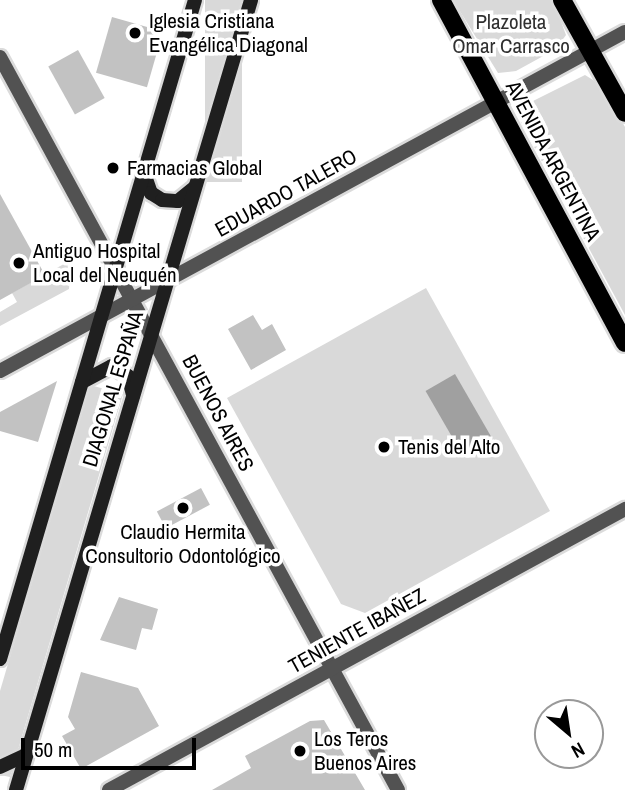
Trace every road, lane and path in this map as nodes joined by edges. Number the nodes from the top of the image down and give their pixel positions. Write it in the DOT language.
graph roads {
  1 [pos="195,0"];
  2 [pos="251,0"];
  3 [pos="441,0"];
  4 [pos="562,0"];
  5 [pos="625,32"];
  6 [pos="591,51"];
  7 [pos="0,57"];
  8 [pos="496,103"];
  9 [pos="625,113"];
  10 [pos="144,172"];
  11 [pos="195,186"];
  12 [pos="115,268"];
  13 [pos="167,282"];
  14 [pos="133,300"];
  15 [pos="101,317"];
  16 [pos="151,333"];
  17 [pos="625,343"];
  18 [pos="0,371"];
  19 [pos="82,383"];
  20 [pos="133,396"];
  21 [pos="625,509"];
  22 [pos="0,659"];
  23 [pos="332,668"];
  24 [pos="27,754"];
  25 [pos="0,767"];
  26 [pos="16,790"];
  27 [pos="108,790"];
  28 [pos="398,790"];
  1 -- 10 [label="main road, DIAGONAL ESPAÑA"];
  2 -- 11 [label="main road, DIAGONAL ESPAÑA"];
  3 -- 8 [label="main road, AVENIDA ARGENTINA"];
  4 -- 6 [label="main road"];
  5 -- 6 [label="street, EDUARDO TALERO"];
  6 -- 8 [label="street, EDUARDO TALERO"];
  6 -- 9 [label="main road"];
  7 -- 12 [label="street, BUENOS AIRES"];
  8 -- 13 [label="street, EDUARDO TALERO"];
  8 -- 17 [label="main road, AVENIDA ARGENTINA"];
  10 -- 11 [label="main road"];
  10 -- 12 [label="main road, DIAGONAL ESPAÑA"];
  11 -- 13 [label="main road, DIAGONAL ESPAÑA"];
  12 -- 14 [label="street, BUENOS AIRES"];
  12 -- 15 [label="main road, DIAGONAL ESPAÑA"];
  13 -- 14 [label="street, EDUARDO TALERO"];
  13 -- 16 [label="main road, DIAGONAL ESPAÑA"];
  14 -- 15 [label="street, EDUARDO TALERO"];
  14 -- 16 [label="street, BUENOS AIRES"];
  15 -- 18 [label="street, EDUARDO TALERO"];
  15 -- 19 [label="main road, DIAGONAL ESPAÑA"];
  16 -- 20 [label="main road, DIAGONAL ESPAÑA"];
  16 -- 23 [label="street, BUENOS AIRES"];
  19 -- 20 [label="main road"];
  19 -- 22 [label="main road, DIAGONAL ESPAÑA"];
  20 -- 24 [label="main road, DIAGONAL ESPAÑA"];
  21 -- 23 [label="street, TENIENTE IBAÑEZ"];
  23 -- 27 [label="street, TENIENTE IBAÑEZ"];
  23 -- 28 [label="street, BUENOS AIRES"];
  24 -- 25 [label="main road"];
  24 -- 26 [label="main road, DIAGONAL ESPAÑA"];
}
